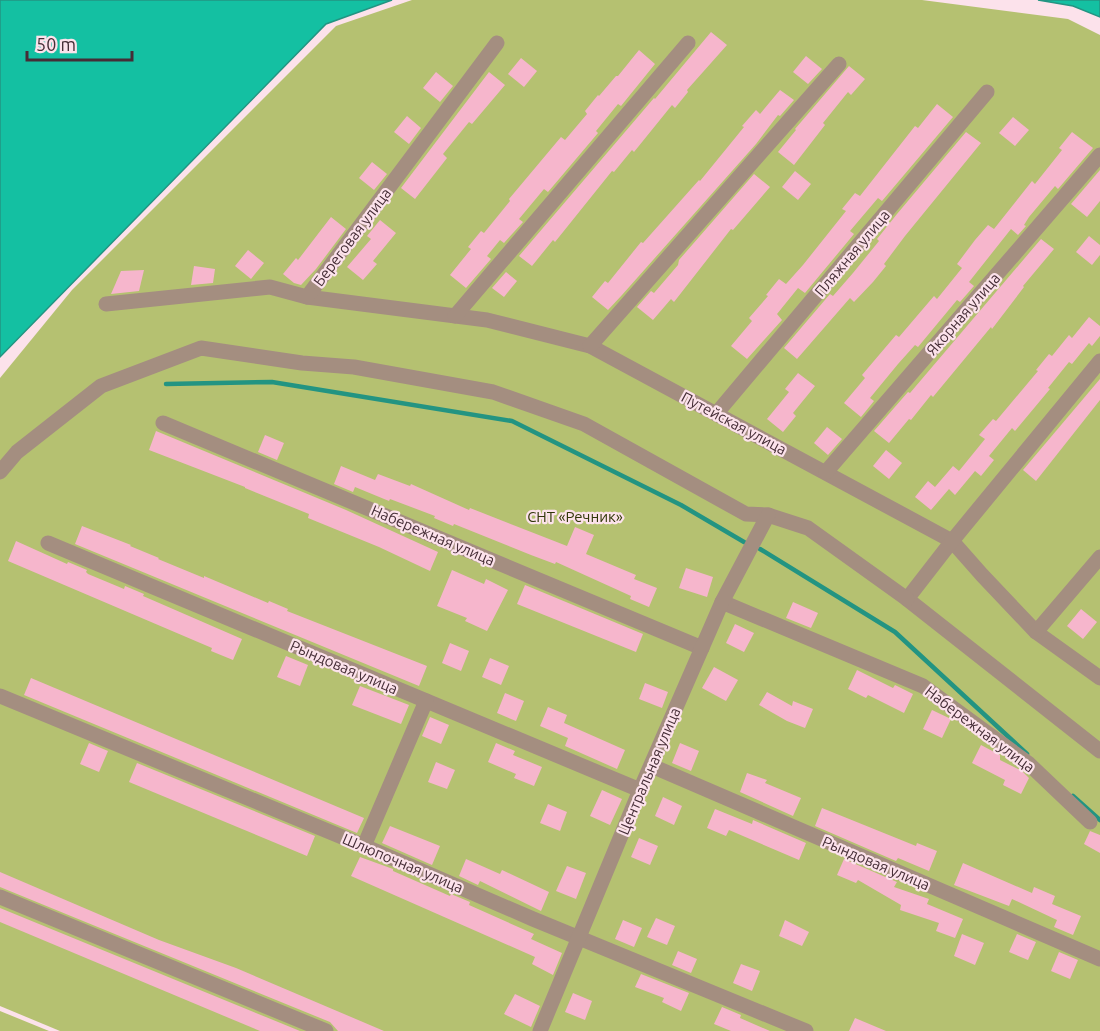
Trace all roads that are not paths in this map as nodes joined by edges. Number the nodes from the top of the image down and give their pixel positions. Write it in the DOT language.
graph roads {
  1 [pos="497,43"];
  2 [pos="688,43"];
  3 [pos="838,64"];
  4 [pos="987,92"];
  5 [pos="1100,155"];
  6 [pos="307,297"];
  7 [pos="106,304"];
  8 [pos="455,316"];
  9 [pos="590,346"];
  10 [pos="1100,361"];
  11 [pos="716,414"];
  12 [pos="164,423"];
  13 [pos="0,472"];
  14 [pos="826,472"];
  15 [pos="768,515"];
  16 [pos="952,540"];
  17 [pos="48,543"];
  18 [pos="1100,557"];
  19 [pos="907,599"];
  20 [pos="722,602"];
  21 [pos="1036,632"];
  22 [pos="702,648"];
  23 [pos="1100,678"];
  24 [pos="0,696"];
  25 [pos="426,701"];
  26 [pos="1100,751"];
  27 [pos="652,766"];
  28 [pos="640,790"];
  29 [pos="1090,822"];
  30 [pos="364,846"];
  31 [pos="0,897"];
  32 [pos="579,937"];
  33 [pos="1100,959"];
  34 [pos="326,1031"];
  35 [pos="540,1031"];
  36 [pos="806,1031"];
  1 -- 6 [label="street, Береговая улица"];
  2 -- 8 [label="street"];
  3 -- 9 [label="street"];
  4 -- 11 [label="street, Пляжная улица"];
  5 -- 14 [label="street, Якорная улица"];
  6 -- 7 [label="street, Береговая улица"];
  6 -- 8 [label="street, Путейская улица"];
  8 -- 9 [label="street, Путейская улица"];
  9 -- 11 [label="street, Путейская улица"];
  10 -- 16 [label="street"];
  11 -- 14 [label="street, Путейская улица"];
  12 -- 22 [label="street, Набережная улица"];
  13 -- 15 [label="street"];
  14 -- 16 [label="street, Путейская улица"];
  15 -- 19 [label="street"];
  15 -- 20 [label="street, Центральная улица"];
  16 -- 19 [label="street"];
  16 -- 21 [label="street, Путейская улица"];
  17 -- 25 [label="street, Рындовая улица"];
  18 -- 21 [label="street"];
  19 -- 26 [label="street"];
  20 -- 22 [label="street, Центральная улица"];
  20 -- 29 [label="street, Набережная улица"];
  21 -- 23 [label="street, Путейская улица"];
  22 -- 27 [label="street, Центральная улица"];
  24 -- 30 [label="street, Шлюпочная улица"];
  25 -- 28 [label="street, Рындовая улица"];
  25 -- 30 [label="street"];
  27 -- 28 [label="street, Центральная улица"];
  27 -- 33 [label="street, Рындовая улица"];
  28 -- 32 [label="street, Центральная улица"];
  30 -- 32 [label="street, Шлюпочная улица"];
  31 -- 34 [label="street"];
  32 -- 35 [label="street, Центральная улица"];
  32 -- 36 [label="street, Шлюпочная улица"];
}
